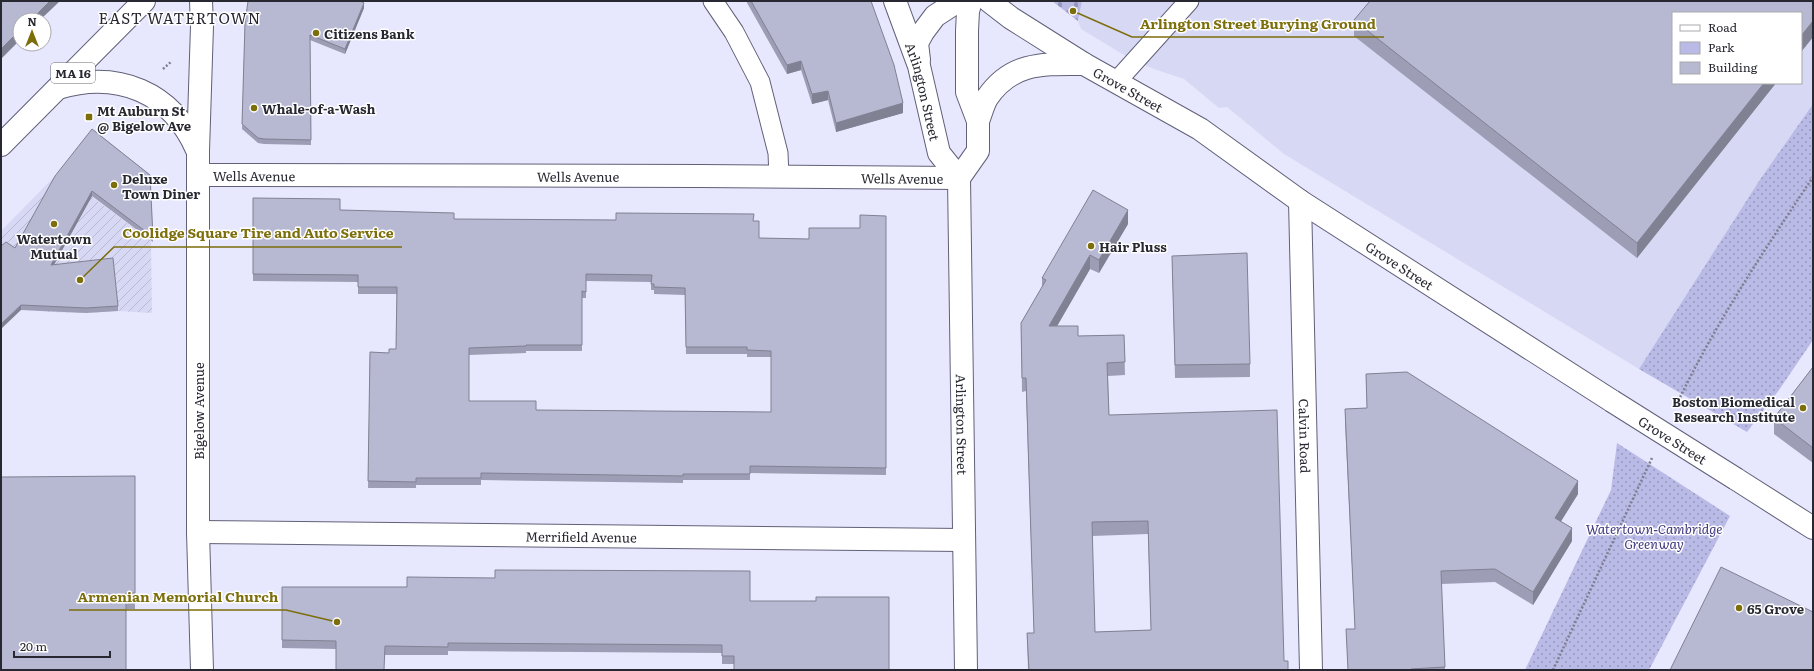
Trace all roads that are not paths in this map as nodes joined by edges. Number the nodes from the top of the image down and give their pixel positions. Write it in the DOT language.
graph roads {
  1 [pos="144,1"];
  2 [pos="201,1"];
  3 [pos="713,1"];
  4 [pos="895,1"];
  5 [pos="958,1"];
  6 [pos="971,1"];
  7 [pos="989,1"];
  8 [pos="1189,1"];
  9 [pos="1084,64"];
  10 [pos="919,66"];
  11 [pos="1116,82"];
  12 [pos="58,88"];
  13 [pos="978,121"];
  14 [pos="1,145"];
  15 [pos="198,151"];
  16 [pos="198,175"];
  17 [pos="779,177"];
  18 [pos="959,178"];
  19 [pos="1300,201"];
  20 [pos="1813,528"];
  21 [pos="198,532"];
  22 [pos="964,540"];
  23 [pos="202,670"];
  24 [pos="966,670"];
  25 [pos="1311,670"];
  1 -- 12 [label="street, MA 16"];
  2 -- 15 [label="street, Bigelow Avenue"];
  3 -- 17 [label="lane"];
  4 -- 10 [label="street, Arlington Street"];
  5 -- 10 [label="street"];
  6 -- 13 [label="street"];
  7 -- 9 [label="street, Grove Street"];
  8 -- 11 [label="lane"];
  9 -- 11 [label="street, Grove Street"];
  9 -- 13 [label="street"];
  10 -- 18 [label="street, Arlington Street"];
  11 -- 19 [label="street, Grove Street"];
  12 -- 14 [label="street, MA 16"];
  12 -- 15 [label="street, Bigelow Avenue"];
  13 -- 18 [label="street"];
  15 -- 16 [label="street, Bigelow Avenue"];
  16 -- 17 [label="street, Wells Avenue"];
  16 -- 21 [label="street, Bigelow Avenue"];
  17 -- 18 [label="street, Wells Avenue"];
  18 -- 22 [label="street, Arlington Street"];
  19 -- 20 [label="street, Grove Street, bridge"];
  19 -- 25 [label="street, Calvin Road"];
  21 -- 22 [label="street, Merrifield Avenue"];
  21 -- 23 [label="street, Bigelow Avenue"];
  22 -- 24 [label="street, Arlington Street"];
}
